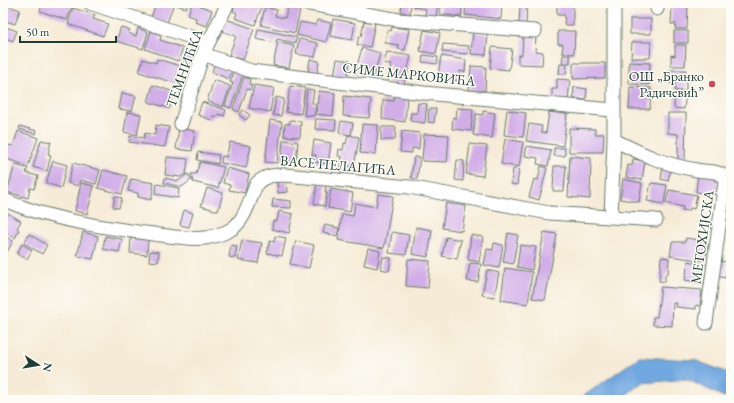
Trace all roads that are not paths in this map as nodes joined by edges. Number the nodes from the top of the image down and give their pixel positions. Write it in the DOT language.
graph roads {
  1 [pos="90,3"];
  2 [pos="228,3"];
  3 [pos="304,3"];
  4 [pos="614,3"];
  5 [pos="535,31"];
  6 [pos="206,49"];
  7 [pos="613,110"];
  8 [pos="181,124"];
  9 [pos="614,140"];
  10 [pos="3,199"];
  11 [pos="611,216"];
  12 [pos="656,220"];
  13 [pos="706,323"];
  1 -- 6 [label="street, СИМЕ МАРКОВИЋА"];
  2 -- 6 [label="street, ТЕМНИЋКА"];
  3 -- 5 [label="street"];
  4 -- 7 [label="street"];
  6 -- 7 [label="street, СИМЕ МАРКОВИЋА"];
  6 -- 8 [label="street, ТЕМНИЋКА"];
  7 -- 9 [label="street"];
  9 -- 11 [label="street"];
  9 -- 13 [label="street, МЕТОХИЈСКА"];
  10 -- 11 [label="street, ВАСЕ ПЕЛАГИЋА"];
  11 -- 12 [label="street, ВАСЕ ПЕЛАГИЋА"];
}
